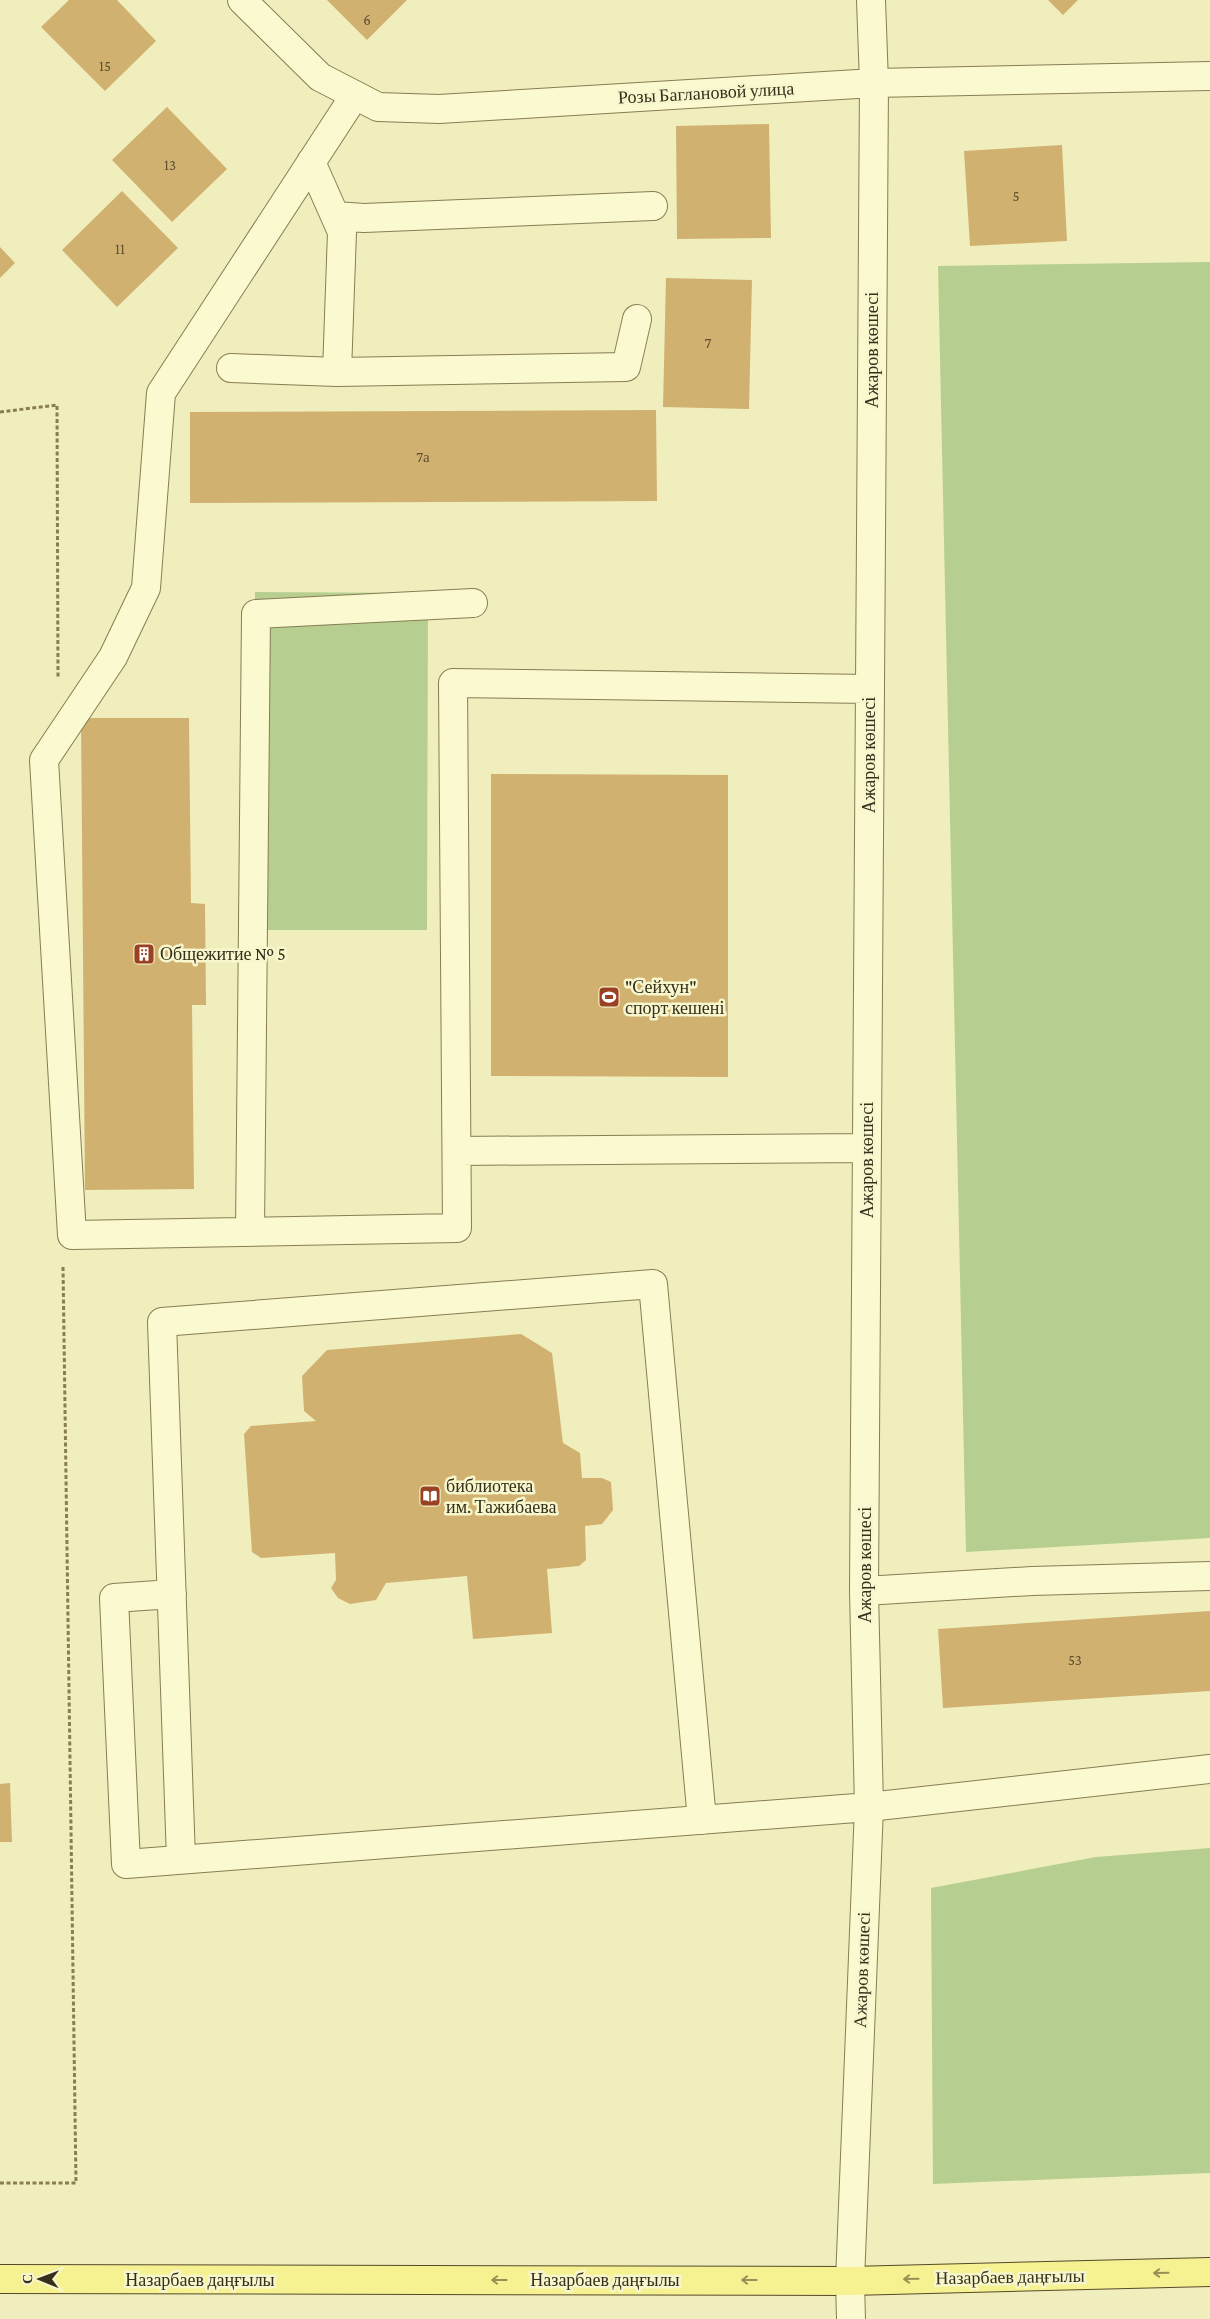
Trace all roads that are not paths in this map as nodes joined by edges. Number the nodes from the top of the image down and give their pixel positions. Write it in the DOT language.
graph roads {
  1 [pos="242,0"];
  2 [pos="871,0"];
  3 [pos="1210,76"];
  4 [pos="874,83"];
  5 [pos="355,95"];
  6 [pos="311,162"];
  7 [pos="653,206"];
  8 [pos="335,216"];
  9 [pos="637,319"];
  10 [pos="231,368"];
  11 [pos="338,372"];
  12 [pos="473,603"];
  13 [pos="870,689"];
  14 [pos="867,1148"];
  15 [pos="456,1151"];
  16 [pos="250,1232"];
  17 [pos="1210,1576"];
  18 [pos="864,1592"];
  19 [pos="172,1594"];
  20 [pos="1210,1769"];
  21 [pos="869,1807"];
  22 [pos="702,1820"];
  23 [pos="181,1859"];
  24 [pos="1210,2272"];
  25 [pos="0,2280"];
  26 [pos="850,2281"];
  27 [pos="851,2319"];
  1 -- 5 [label="street, Розы Баглановой улица"];
  2 -- 4 [label="street, Ажаров көшесі"];
  3 -- 4 [label="street, Розы Баглановой улица"];
  4 -- 5 [label="street, Розы Баглановой улица"];
  4 -- 13 [label="street, Ажаров көшесі"];
  5 -- 6 [label="street"];
  6 -- 8 [label="street"];
  6 -- 16 [label="street"];
  7 -- 8 [label="street"];
  8 -- 11 [label="street"];
  9 -- 11 [label="street"];
  10 -- 11 [label="street"];
  12 -- 16 [label="street"];
  13 -- 14 [label="street, Ажаров көшесі"];
  13 -- 15 [label="street"];
  14 -- 15 [label="street"];
  14 -- 18 [label="street, Ажаров көшесі"];
  15 -- 16 [label="street"];
  17 -- 18 [label="street"];
  18 -- 21 [label="street, Ажаров көшесі"];
  19 -- 22 [label="street"];
  19 -- 23 [label="street"];
  19 -- 23 [label="street"];
  20 -- 21 [label="street"];
  21 -- 22 [label="street"];
  21 -- 26 [label="street, Ажаров көшесі"];
  22 -- 23 [label="street"];
  24 -- 26 [label="main road, Назарбаев даңғылы, one-way"];
  26 -- 25 [label="main road, Назарбаев даңғылы, one-way"];
  26 -- 27 [label="street, Ажаров көшесі"];
}
